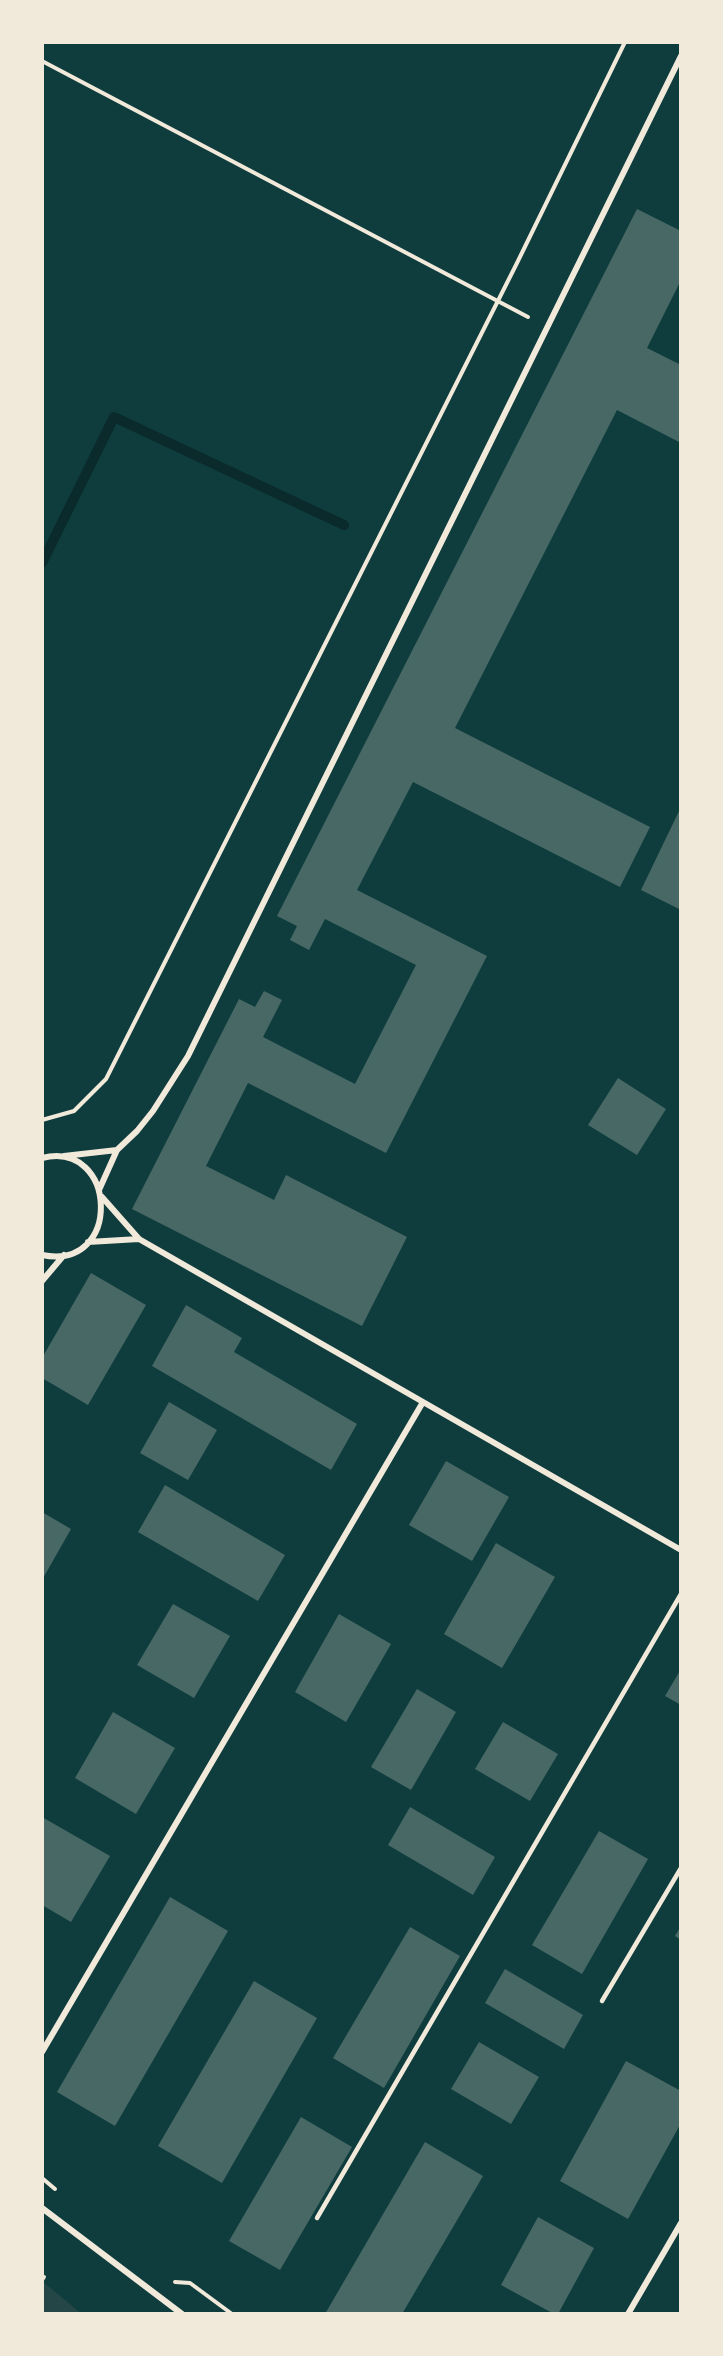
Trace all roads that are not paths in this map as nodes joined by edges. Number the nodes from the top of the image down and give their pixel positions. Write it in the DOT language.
graph roads {
  1 [pos="681,56"];
  2 [pos="117,1150"];
  3 [pos="60,1157"];
  4 [pos="42,1158"];
  5 [pos="100,1193"];
  6 [pos="139,1239"];
  7 [pos="88,1242"];
  8 [pos="42,1255"];
  9 [pos="64,1255"];
  10 [pos="42,1281"];
  11 [pos="423,1402"];
  12 [pos="681,1550"];
  13 [pos="681,1594"];
  14 [pos="681,1868"];
  15 [pos="602,2001"];
  16 [pos="42,2052"];
  17 [pos="42,2208"];
  18 [pos="317,2218"];
  19 [pos="681,2223"];
  20 [pos="182,2314"];
  21 [pos="628,2314"];
  1 -- 2 [label="street"];
  2 -- 3 [label="street"];
  2 -- 5 [label="street"];
  3 -- 4 [label="street"];
  3 -- 5 [label="street"];
  5 -- 6 [label="street"];
  5 -- 7 [label="street"];
  6 -- 7 [label="street"];
  6 -- 11 [label="street"];
  7 -- 9 [label="street"];
  8 -- 9 [label="street"];
  9 -- 10 [label="street"];
  11 -- 12 [label="street"];
  11 -- 16 [label="street"];
  13 -- 18 [label="lane"];
  14 -- 15 [label="lane"];
  17 -- 20 [label="street"];
  19 -- 21 [label="street"];
}
